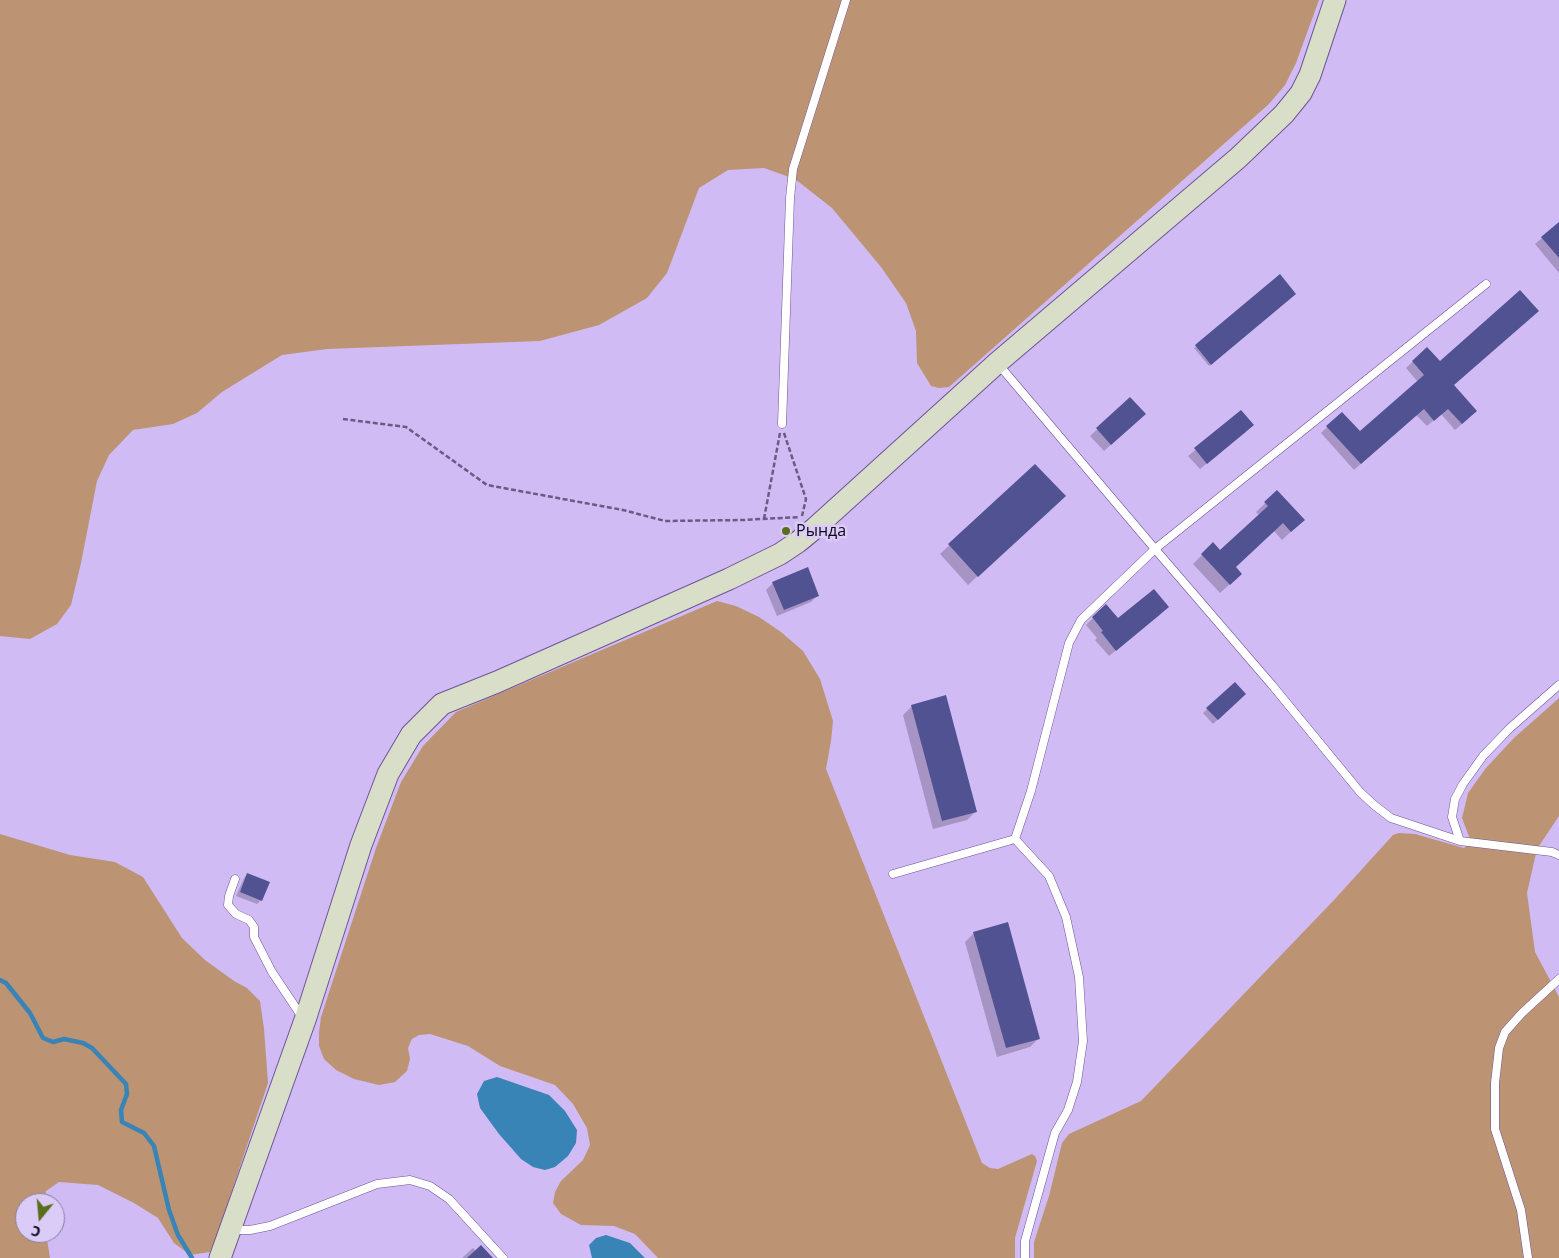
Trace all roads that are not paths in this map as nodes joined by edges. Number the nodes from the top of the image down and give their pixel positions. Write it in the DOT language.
graph roads {
  1 [pos="846,0"];
  2 [pos="1336,0"];
  3 [pos="1486,284"];
  4 [pos="997,363"];
  5 [pos="782,424"];
  6 [pos="1155,550"];
  7 [pos="1559,685"];
  8 [pos="1015,840"];
  9 [pos="1460,841"];
  10 [pos="1559,855"];
  11 [pos="892,874"];
  12 [pos="235,879"];
  13 [pos="1559,979"];
  14 [pos="304,1020"];
  15 [pos="230,1230"];
  16 [pos="220,1258"];
  17 [pos="503,1258"];
  18 [pos="1025,1258"];
  19 [pos="1528,1258"];
  1 -- 5 [label="lane"];
  2 -- 4 [label="main road"];
  3 -- 6 [label="lane"];
  4 -- 6 [label="lane"];
  4 -- 14 [label="main road"];
  6 -- 8 [label="lane"];
  6 -- 9 [label="lane"];
  7 -- 9 [label="lane"];
  8 -- 11 [label="lane"];
  8 -- 18 [label="lane"];
  9 -- 10 [label="lane"];
  12 -- 14 [label="lane"];
  13 -- 19 [label="lane"];
  14 -- 15 [label="main road"];
  15 -- 16 [label="main road"];
  15 -- 17 [label="lane"];
}
